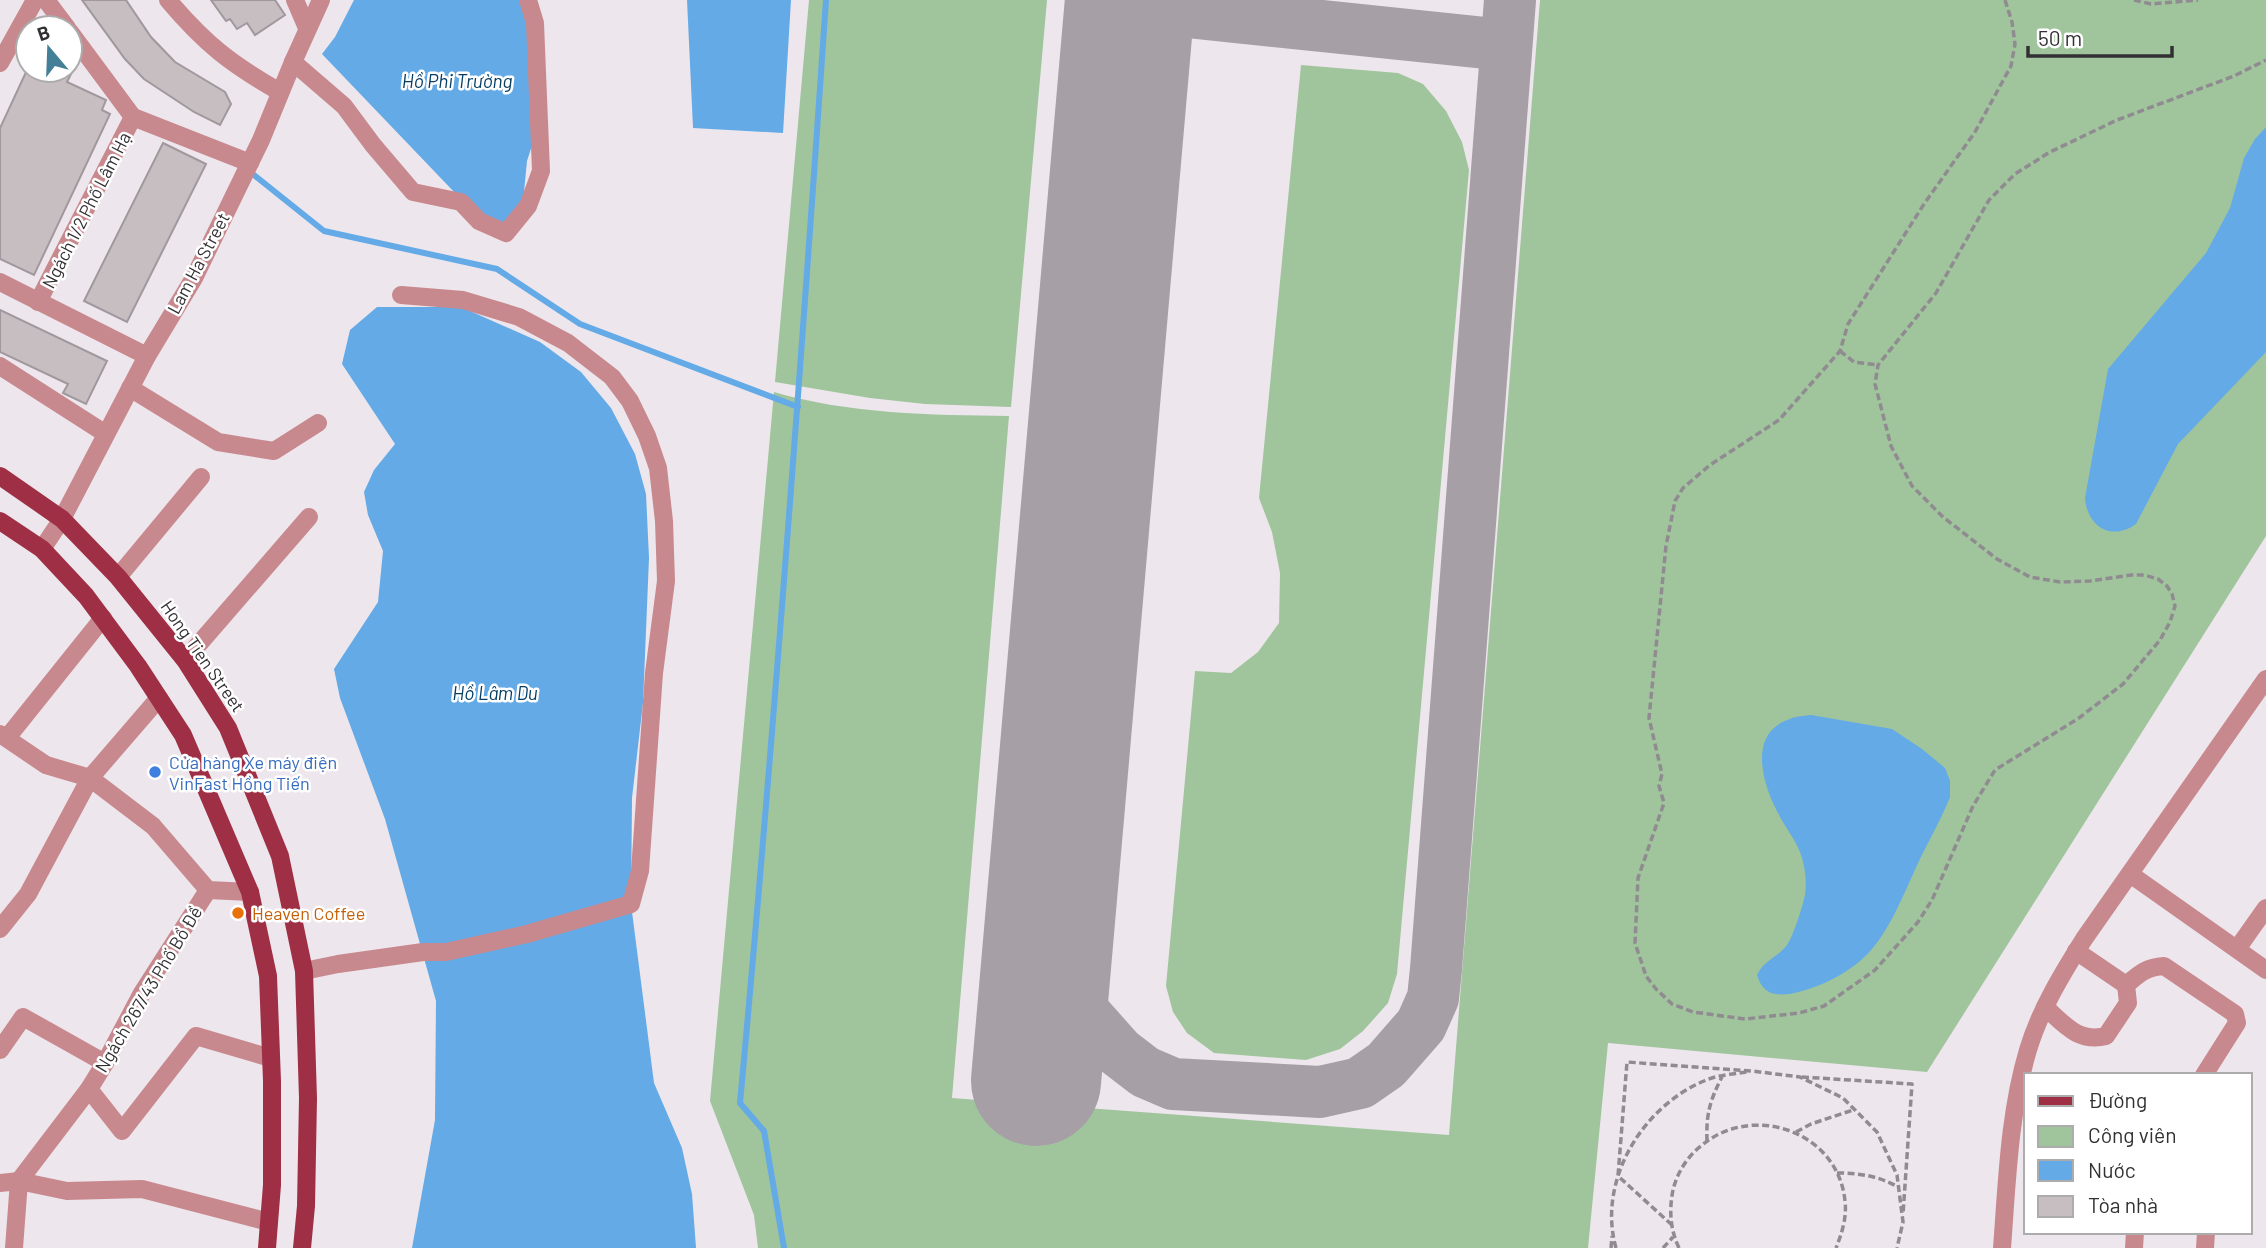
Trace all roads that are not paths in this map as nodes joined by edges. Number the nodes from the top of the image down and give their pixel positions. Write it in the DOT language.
graph roads {
  1 [pos="35,0"];
  2 [pos="168,0"];
  3 [pos="295,0"];
  4 [pos="321,0"];
  5 [pos="528,0"];
  6 [pos="307,28"];
  7 [pos="84,51"];
  8 [pos="293,62"];
  9 [pos="0,64"];
  10 [pos="281,92"];
  11 [pos="133,117"];
  12 [pos="250,163"];
  13 [pos="0,282"];
  14 [pos="401,295"];
  15 [pos="38,302"];
  16 [pos="147,355"];
  17 [pos="0,366"];
  18 [pos="130,388"];
  19 [pos="318,423"];
  20 [pos="106,434"];
  21 [pos="0,476"];
  22 [pos="201,477"];
  23 [pos="309,517"];
  24 [pos="62,519"];
  25 [pos="0,521"];
  26 [pos="43,549"];
  27 [pos="118,578"];
  28 [pos="103,618"];
  29 [pos="185,660"];
  30 [pos="2266,679"];
  31 [pos="159,698"];
  32 [pos="3,736"];
  33 [pos="90,778"];
  34 [pos="2130,874"];
  35 [pos="208,890"];
  36 [pos="250,892"];
  37 [pos="2266,908"];
  38 [pos="0,929"];
  39 [pos="2237,949"];
  40 [pos="2076,951"];
  41 [pos="2266,970"];
  42 [pos="304,971"];
  43 [pos="2126,985"];
  44 [pos="2045,1007"];
  45 [pos="0,1050"];
  46 [pos="271,1058"];
  47 [pos="105,1063"];
  48 [pos="2205,1073"];
  49 [pos="89,1089"];
  50 [pos="2017,1177"];
  51 [pos="19,1181"];
  52 [pos="0,1183"];
  53 [pos="269,1222"];
  54 [pos="14,1248"];
  55 [pos="267,1248"];
  56 [pos="302,1248"];
  57 [pos="2002,1248"];
  1 -- 9 [label="street"];
  2 -- 10 [label="street"];
  3 -- 6 [label="street"];
  4 -- 6 [label="street, Lam Ha Street"];
  5 -- 8 [label="street"];
  6 -- 8 [label="street, Lam Ha Street"];
  7 -- 11 [label="street"];
  8 -- 10 [label="street, Lam Ha Street"];
  10 -- 12 [label="street, Lam Ha Street"];
  11 -- 12 [label="street"];
  11 -- 15 [label="street, Ngách 1/2 Phố Lâm Hạ"];
  12 -- 16 [label="street, Lam Ha Street"];
  13 -- 15 [label="street"];
  14 -- 42 [label="street"];
  15 -- 16 [label="street"];
  16 -- 18 [label="street, Lam Ha Street"];
  17 -- 20 [label="street"];
  18 -- 19 [label="street"];
  18 -- 20 [label="street, Lam Ha Street"];
  20 -- 24 [label="street, Lam Ha Street"];
  21 -- 24 [label="main road, Hong Tien Street"];
  22 -- 27 [label="street"];
  23 -- 29 [label="street"];
  24 -- 26 [label="street, Lam Ha Street"];
  24 -- 27 [label="main road, Hong Tien Street"];
  25 -- 26 [label="main road"];
  26 -- 28 [label="main road"];
  27 -- 29 [label="main road, Hong Tien Street"];
  28 -- 31 [label="main road"];
  28 -- 32 [label="street"];
  29 -- 42 [label="main road, Hong Tien Street"];
  30 -- 34 [label="street"];
  31 -- 33 [label="street"];
  31 -- 36 [label="main road"];
  32 -- 33 [label="street"];
  33 -- 35 [label="street"];
  33 -- 38 [label="street"];
  34 -- 39 [label="street"];
  34 -- 40 [label="street"];
  35 -- 36 [label="street"];
  35 -- 47 [label="street, Ngách 267/43 Phố Bồ Đề"];
  36 -- 46 [label="main road"];
  37 -- 39 [label="street"];
  39 -- 41 [label="street"];
  40 -- 43 [label="street"];
  40 -- 44 [label="street"];
  42 -- 56 [label="main road, Hong Tien Street"];
  43 -- 44 [label="street"];
  43 -- 48 [label="street"];
  44 -- 50 [label="street"];
  45 -- 47 [label="street"];
  46 -- 49 [label="street, Ngách 267/43 Phố Bồ Đề"];
  46 -- 53 [label="main road"];
  47 -- 49 [label="street, Ngách 267/43 Phố Bồ Đề"];
  49 -- 51 [label="street, Ngách 267/43 Phố Bồ Đề"];
  50 -- 57 [label="street"];
  51 -- 52 [label="street"];
  51 -- 53 [label="street"];
  51 -- 54 [label="street"];
  53 -- 55 [label="main road"];
}
